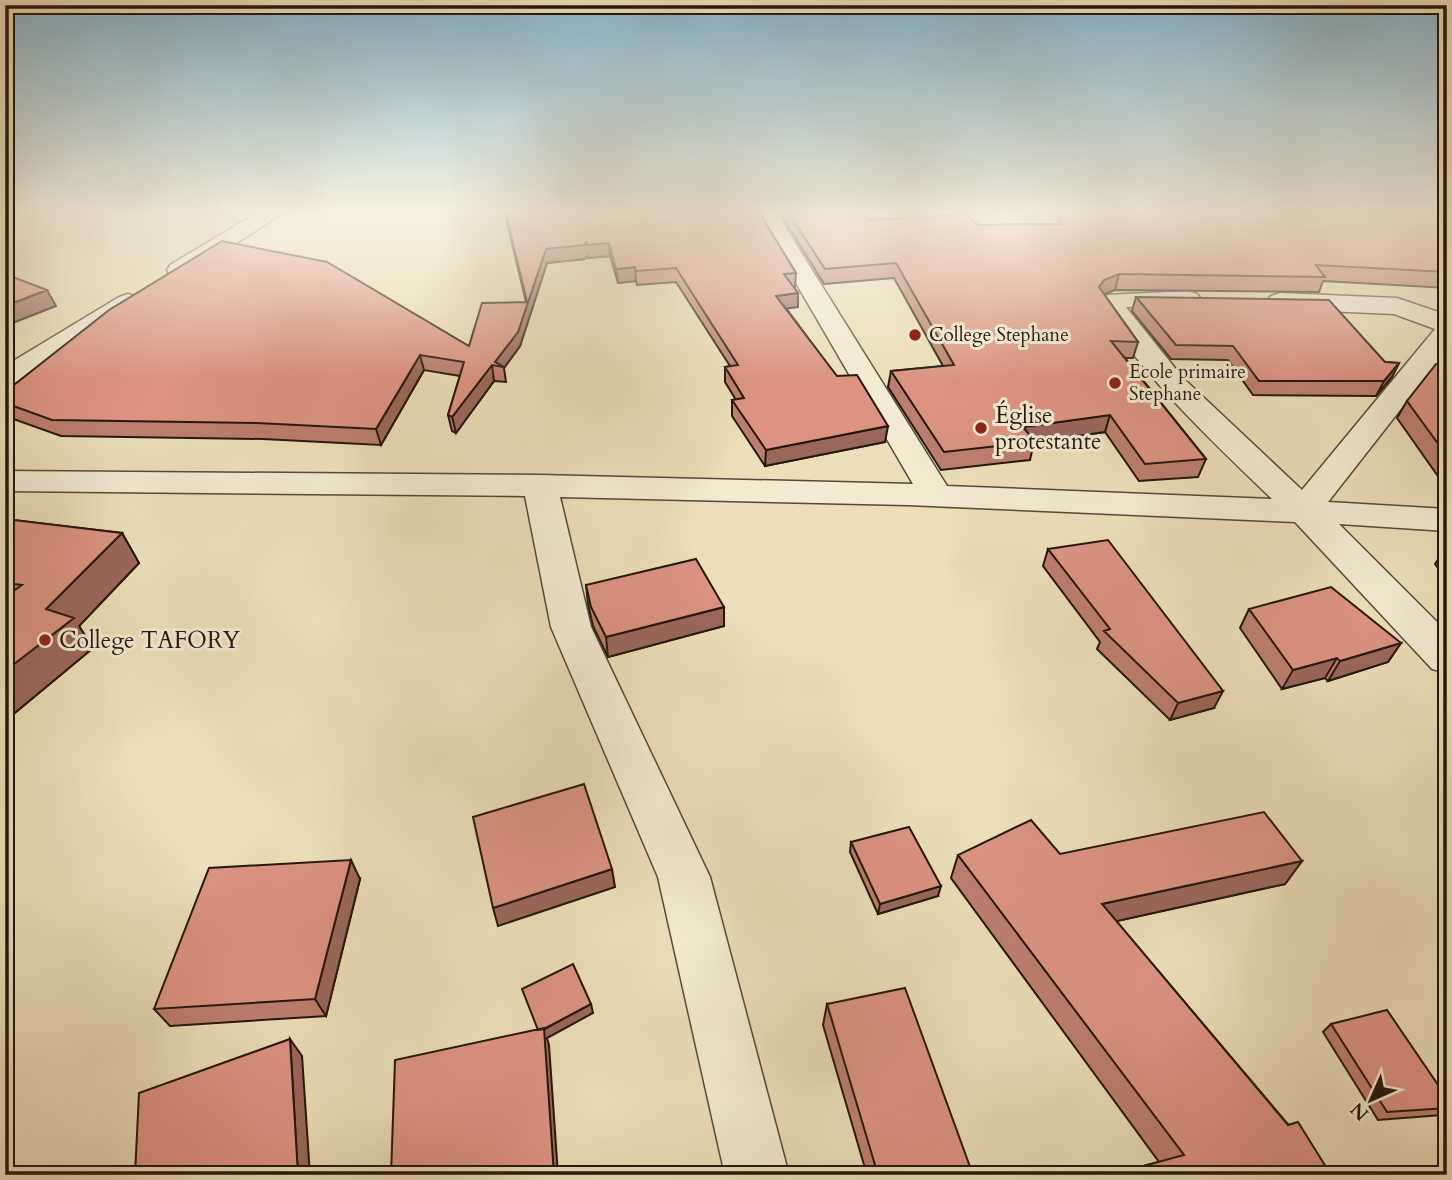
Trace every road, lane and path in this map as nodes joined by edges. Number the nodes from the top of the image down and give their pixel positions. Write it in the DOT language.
graph roads {
  1 [pos="181,269"];
  2 [pos="799,269"];
  3 [pos="1211,300"];
  4 [pos="1250,300"];
  5 [pos="1447,324"];
  6 [pos="1447,332"];
  7 [pos="5,378"];
  8 [pos="5,481"];
  9 [pos="540,485"];
  10 [pos="936,495"];
  11 [pos="1304,510"];
  12 [pos="1447,520"];
  13 [pos="1447,658"];
  14 [pos="757,1175"];
  1 -- 7 [label="street"];
  2 -- 10 [label="street"];
  3 -- 11 [label="street"];
  4 -- 5 [label="street"];
  6 -- 11 [label="street"];
  8 -- 9 [label="street"];
  9 -- 10 [label="street"];
  9 -- 14 [label="street"];
  10 -- 11 [label="street"];
  11 -- 12 [label="street"];
  11 -- 13 [label="street"];
}
